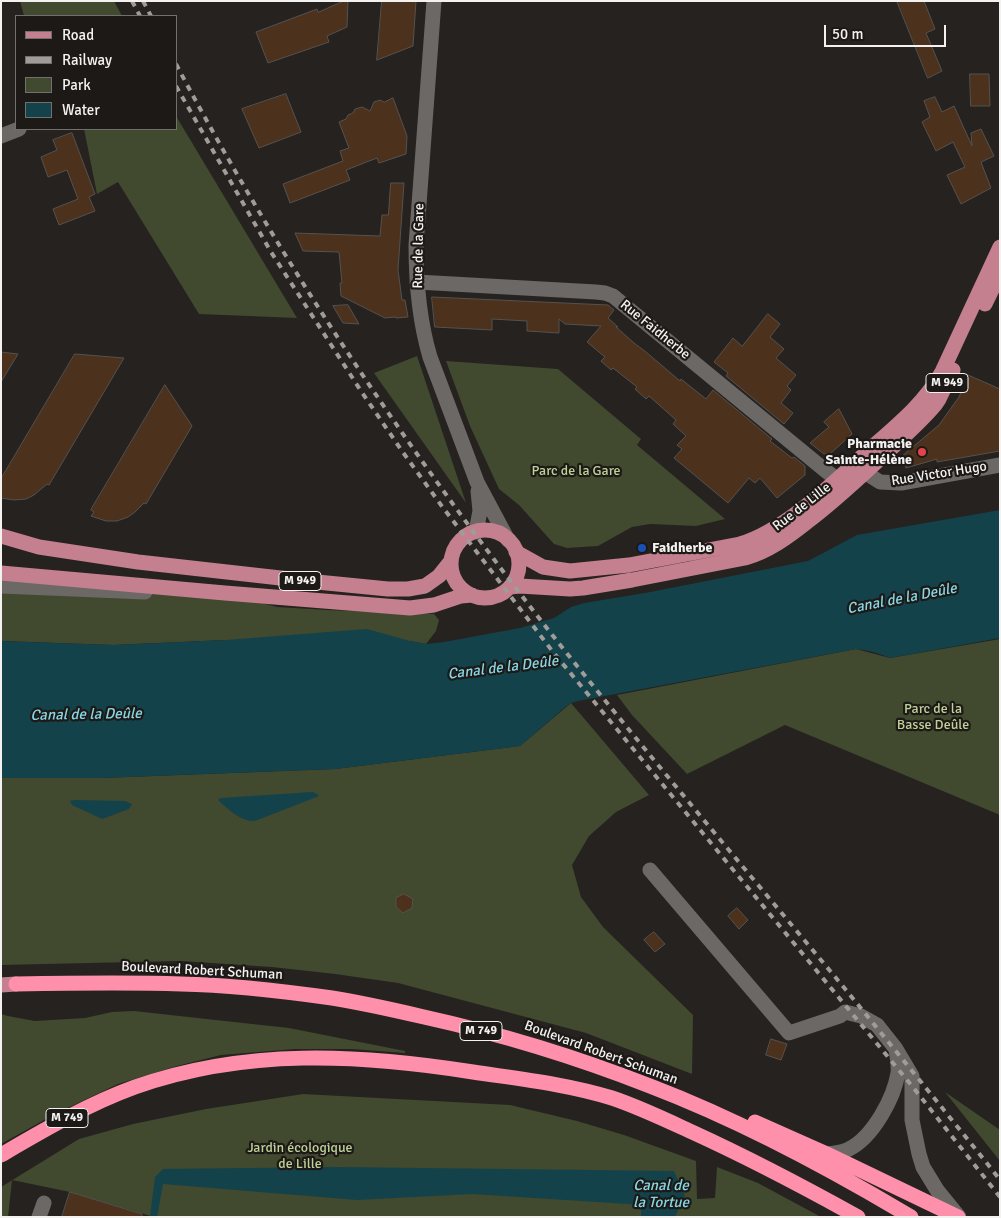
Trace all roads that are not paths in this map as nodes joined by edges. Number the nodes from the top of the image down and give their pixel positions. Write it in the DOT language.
graph roads {
  1 [pos="434,1"];
  2 [pos="16,130"];
  3 [pos="1,136"];
  4 [pos="1000,248"];
  5 [pos="999,276"];
  6 [pos="417,282"];
  7 [pos="1000,465"];
  8 [pos="859,469"];
  9 [pos="477,482"];
  10 [pos="843,484"];
  11 [pos="476,532"];
  12 [pos="1,536"];
  13 [pos="512,546"];
  14 [pos="451,561"];
  15 [pos="1,573"];
  16 [pos="1,586"];
  17 [pos="510,587"];
  18 [pos="225,593"];
  19 [pos="472,595"];
  20 [pos="650,870"];
  21 [pos="6,984"];
  22 [pos="896,1049"];
  23 [pos="652,1086"];
  24 [pos="827,1154"];
  25 [pos="1,1155"];
  26 [pos="858,1217"];
  27 [pos="911,1217"];
  28 [pos="959,1217"];
  1 -- 6 [label="street, Rue de la Gare"];
  2 -- 3 [label="street"];
  4 -- 8 [label="main road, Rue de Lille / M 949"];
  5 -- 8 [label="main road, Rue de Lille / M 949"];
  6 -- 9 [label="street, Rue de la Gare"];
  6 -- 10 [label="street, Rue Faidherbe"];
  7 -- 8 [label="street, Rue Victor Hugo"];
  8 -- 10 [label="main road, Rue de Lille / M 949"];
  9 -- 11 [label="street, Rue de la Gare"];
  9 -- 13 [label="street, Rue de la Gare"];
  10 -- 13 [label="main road, Rue de Lille / M 949"];
  10 -- 17 [label="main road, Rue de Lille / M 949"];
  11 -- 13 [label="main road"];
  11 -- 14 [label="main road"];
  12 -- 14 [label="main road, M 949"];
  13 -- 17 [label="main road"];
  14 -- 19 [label="main road"];
  15 -- 18 [label="main road"];
  16 -- 18 [label="street"];
  17 -- 19 [label="main road"];
  18 -- 19 [label="main road, M 949"];
  20 -- 22 [label="street"];
  21 -- 23 [label="highway, Boulevard Robert Schuman / M 749"];
  22 -- 24 [label="street"];
  22 -- 28 [label="street"];
  23 -- 24 [label="highway"];
  23 -- 27 [label="highway, Boulevard Robert Schuman / M 749"];
  24 -- 28 [label="highway"];
  25 -- 26 [label="highway, M 749"];
}
